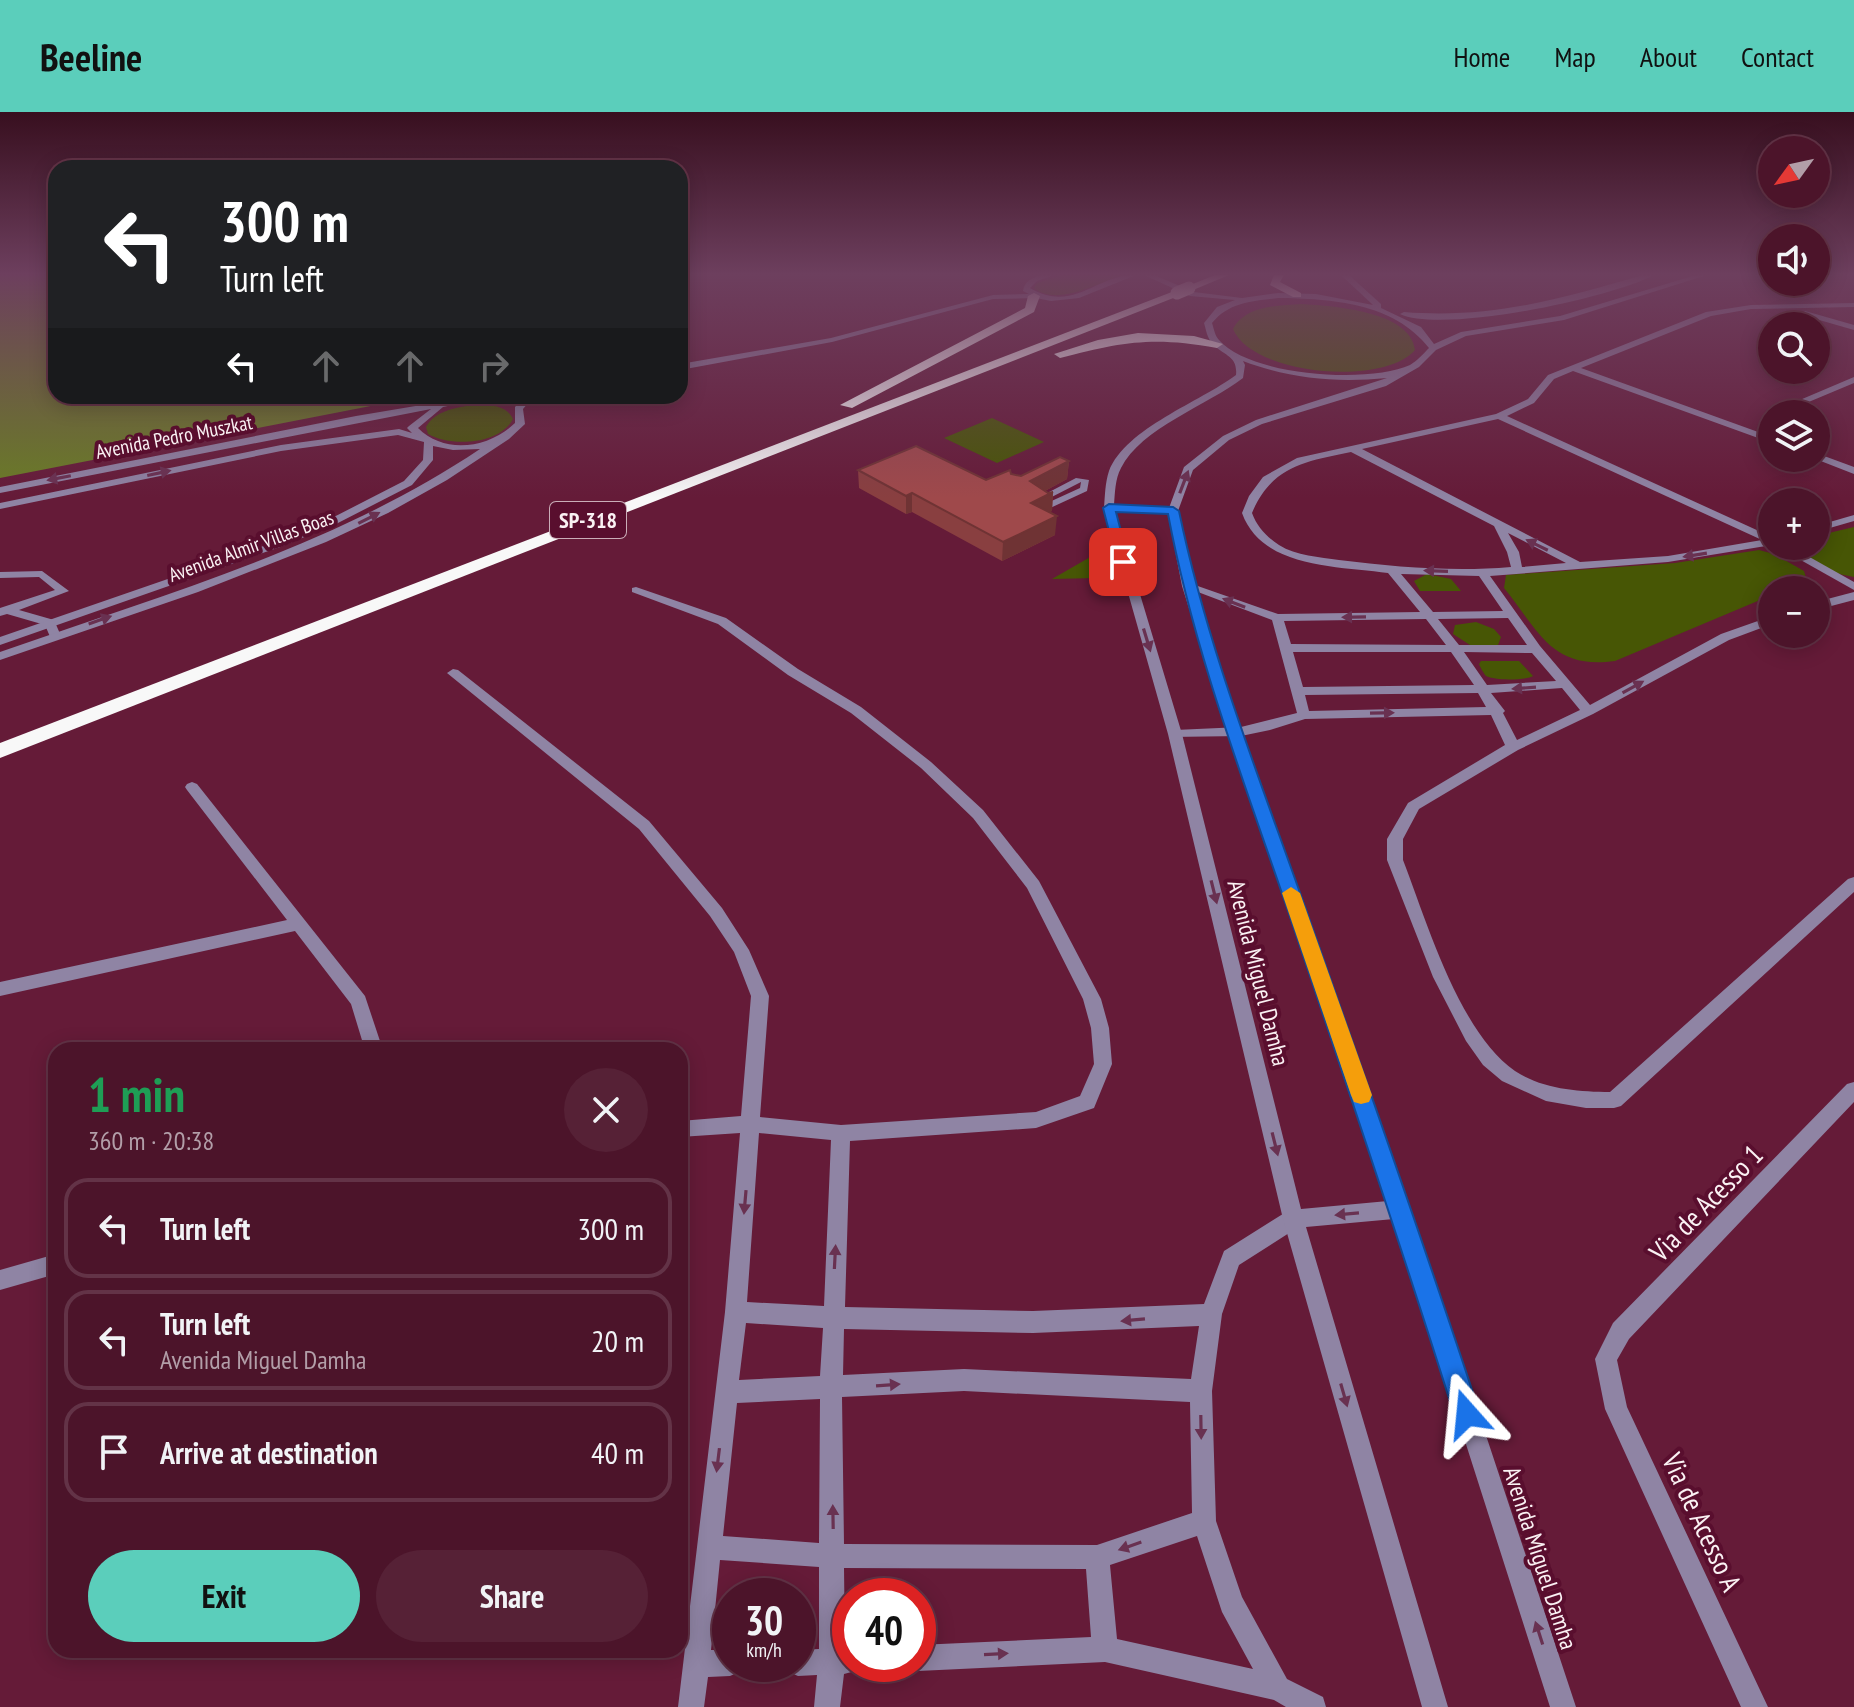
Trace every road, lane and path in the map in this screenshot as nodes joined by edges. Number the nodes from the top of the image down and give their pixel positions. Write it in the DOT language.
graph roads {
  1 [pos="779,349"];
  2 [pos="957,349"];
  3 [pos="1019,349"];
  4 [pos="1073,349"];
  5 [pos="1226,349"];
  6 [pos="1432,349"];
  7 [pos="1620,349"];
  8 [pos="1235,355"];
  9 [pos="688,366"];
  10 [pos="1573,368"];
  11 [pos="1407,370"];
  12 [pos="1854,380"];
  13 [pos="1806,400"];
  14 [pos="438,404"];
  15 [pos="443,404"];
  16 [pos="505,404"];
  17 [pos="523,404"];
  18 [pos="518,409"];
  19 [pos="1499,416"];
  20 [pos="1750,423"];
  21 [pos="813,428"];
  22 [pos="1740,428"];
  23 [pos="1758,435"];
  24 [pos="500,440"];
  25 [pos="424,441"];
  26 [pos="1354,449"];
  27 [pos="1830,462"];
  28 [pos="1854,471"];
  29 [pos="0,490"];
  30 [pos="1032,499"];
  31 [pos="0,506"];
  32 [pos="1048,506"];
  33 [pos="1109,508"];
  34 [pos="1173,511"];
  35 [pos="1854,518"];
  36 [pos="1830,525"];
  37 [pos="1498,526"];
  38 [pos="1758,535"];
  39 [pos="1758,543"];
  40 [pos="1807,560"];
  41 [pos="1577,564"];
  42 [pos="1392,570"];
  43 [pos="1517,570"];
  44 [pos="1482,573"];
  45 [pos="0,575"];
  46 [pos="1188,586"];
  47 [pos="1854,587"];
  48 [pos="636,590"];
  49 [pos="1854,596"];
  50 [pos="1830,602"];
  51 [pos="4,611"];
  52 [pos="1511,614"];
  53 [pos="1431,616"];
  54 [pos="1277,618"];
  55 [pos="1758,625"];
  56 [pos="52,630"];
  57 [pos="0,641"];
  58 [pos="1288,648"];
  59 [pos="1536,649"];
  60 [pos="1455,650"];
  61 [pos="0,656"];
  62 [pos="453,673"];
  63 [pos="1565,684"];
  64 [pos="1483,688"];
  65 [pos="1298,691"];
  66 [pos="1498,711"];
  67 [pos="1588,711"];
  68 [pos="1304,715"];
  69 [pos="1235,733"];
  70 [pos="1175,734"];
  71 [pos="0,735"];
  72 [pos="1513,747"];
  73 [pos="0,751"];
  74 [pos="192,787"];
  75 [pos="1854,883"];
  76 [pos="298,924"];
  77 [pos="0,989"];
  78 [pos="372,1042"];
  79 [pos="1854,1090"];
  80 [pos="752,1124"];
  81 [pos="688,1128"];
  82 [pos="841,1133"];
  83 [pos="1401,1209"];
  84 [pos="1293,1219"];
  85 [pos="48,1266"];
  86 [pos="0,1280"];
  87 [pos="736,1312"];
  88 [pos="1211,1314"];
  89 [pos="832,1318"];
  90 [pos="1606,1359"];
  91 [pos="831,1388"];
  92 [pos="1201,1391"];
  93 [pos="726,1392"];
  94 [pos="1204,1521"];
  95 [pos="708,1547"];
  96 [pos="833,1556"];
  97 [pos="1097,1557"];
  98 [pos="835,1578"];
  99 [pos="1105,1649"];
  100 [pos="936,1657"];
  101 [pos="695,1664"];
  102 [pos="712,1664"];
  103 [pos="835,1682"];
  104 [pos="1278,1688"];
  105 [pos="691,1707"];
  106 [pos="827,1707"];
  107 [pos="1313,1707"];
  108 [pos="1435,1707"];
  109 [pos="1563,1707"];
  110 [pos="1755,1707"];
  1 -- 9 [label="street"];
  2 -- 21 [label="highway"];
  3 -- 21 [label="highway, SP-318"];
  4 -- 21 [label="highway"];
  5 -- 8 [label="street"];
  6 -- 11 [label="street"];
  7 -- 10 [label="street"];
  8 -- 11 [label="street"];
  8 -- 33 [label="street, Avenida Miguel Damha"];
  10 -- 19 [label="street"];
  10 -- 22 [label="street"];
  34 -- 11 [label="street, one-way"];
  12 -- 13 [label="street"];
  14 -- 29 [label="street, Avenida Pedro Muszkat, one-way"];
  15 -- 25 [label="street, Avenida Almir Villas Boas"];
  16 -- 18 [label="street"];
  17 -- 18 [label="street"];
  18 -- 24 [label="street"];
  19 -- 26 [label="street"];
  19 -- 38 [label="street"];
  20 -- 22 [label="street"];
  21 -- 71 [label="highway, SP-318"];
  21 -- 73 [label="highway, SP-318"];
  22 -- 23 [label="street"];
  24 -- 25 [label="street, Avenida Pedro Muszkat"];
  56 -- 24 [label="street, Avenida Almir Villas Boas, one-way"];
  31 -- 25 [label="street, Avenida Pedro Muszkat, one-way"];
  25 -- 56 [label="street, Avenida Almir Villas Boas"];
  26 -- 37 [label="street"];
  26 -- 42 [label="street"];
  27 -- 28 [label="street"];
  30 -- 32 [label="lane"];
  33 -- 34 [label="street"];
  33 -- 70 [label="street, Avenida Miguel Damha, one-way"];
  34 -- 46 [label="street, Avenida Miguel Damha"];
  35 -- 36 [label="street"];
  41 -- 37 [label="street, one-way"];
  37 -- 43 [label="street"];
  39 -- 41 [label="street, one-way"];
  40 -- 47 [label="street"];
  41 -- 43 [label="street"];
  44 -- 42 [label="street, one-way"];
  42 -- 53 [label="street"];
  43 -- 44 [label="street"];
  44 -- 52 [label="street"];
  45 -- 51 [label="street"];
  54 -- 46 [label="street, one-way"];
  46 -- 69 [label="street, Avenida Miguel Damha"];
  48 -- 82 [label="street"];
  49 -- 50 [label="street"];
  51 -- 56 [label="street"];
  52 -- 53 [label="street"];
  52 -- 59 [label="street"];
  53 -- 54 [label="street, one-way"];
  53 -- 60 [label="street"];
  54 -- 58 [label="street"];
  67 -- 55 [label="street, one-way"];
  56 -- 57 [label="street, Avenida Almir Villas Boas"];
  56 -- 61 [label="street, Avenida Almir Villas Boas"];
  58 -- 60 [label="street"];
  58 -- 65 [label="street"];
  59 -- 60 [label="street"];
  59 -- 63 [label="street"];
  60 -- 64 [label="street"];
  62 -- 80 [label="street"];
  63 -- 64 [label="street, one-way"];
  63 -- 67 [label="street"];
  64 -- 65 [label="street"];
  64 -- 66 [label="street"];
  65 -- 68 [label="street"];
  68 -- 66 [label="street, one-way"];
  66 -- 72 [label="street"];
  67 -- 72 [label="street"];
  68 -- 69 [label="street"];
  69 -- 70 [label="street"];
  69 -- 83 [label="street, Avenida Miguel Damha"];
  70 -- 84 [label="street, Avenida Miguel Damha, one-way"];
  72 -- 75 [label="street"];
  74 -- 76 [label="street"];
  76 -- 77 [label="street"];
  76 -- 78 [label="street"];
  79 -- 90 [label="street, Via de Acesso 1"];
  80 -- 81 [label="street"];
  80 -- 82 [label="street"];
  80 -- 87 [label="street, one-way"];
  89 -- 82 [label="street, one-way"];
  83 -- 84 [label="street, one-way"];
  109 -- 83 [label="street, Avenida Miguel Damha, one-way"];
  84 -- 88 [label="street"];
  84 -- 108 [label="street, Avenida Miguel Damha, one-way"];
  85 -- 86 [label="street"];
  87 -- 89 [label="street"];
  87 -- 93 [label="street"];
  88 -- 89 [label="street, one-way"];
  88 -- 92 [label="street"];
  89 -- 91 [label="street"];
  90 -- 110 [label="street, Via de Acesso A"];
  91 -- 92 [label="street, one-way"];
  91 -- 93 [label="street"];
  96 -- 91 [label="street, one-way"];
  92 -- 94 [label="street, one-way"];
  93 -- 95 [label="street, one-way"];
  94 -- 97 [label="street, one-way"];
  94 -- 104 [label="street"];
  95 -- 96 [label="street"];
  95 -- 101 [label="street"];
  96 -- 97 [label="street"];
  96 -- 98 [label="street"];
  97 -- 99 [label="street"];
  100 -- 99 [label="street, one-way"];
  99 -- 104 [label="street"];
  101 -- 102 [label="street"];
  101 -- 105 [label="street"];
  103 -- 106 [label="street"];
  104 -- 107 [label="street"];
}
